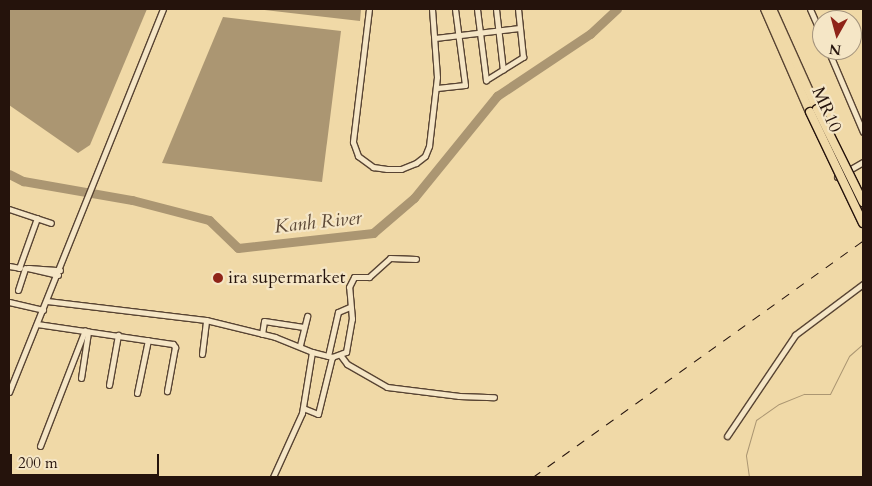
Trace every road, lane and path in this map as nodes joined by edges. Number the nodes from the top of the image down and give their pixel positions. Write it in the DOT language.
graph roads {
  1 [pos="163,9"];
  2 [pos="369,9"];
  3 [pos="432,9"];
  4 [pos="455,9"];
  5 [pos="477,9"];
  6 [pos="496,9"];
  7 [pos="518,9"];
  8 [pos="765,9"];
  9 [pos="772,9"];
  10 [pos="519,28"];
  11 [pos="498,30"];
  12 [pos="480,31"];
  13 [pos="458,35"];
  14 [pos="435,38"];
  15 [pos="832,60"];
  16 [pos="503,70"];
  17 [pos="436,88"];
  18 [pos="813,111"];
  19 [pos="863,132"];
  20 [pos="863,162"];
  21 [pos="836,177"];
  22 [pos="863,202"];
  23 [pos="9,209"];
  24 [pos="37,218"];
  25 [pos="51,223"];
  26 [pos="863,223"];
  27 [pos="416,259"];
  28 [pos="9,266"];
  29 [pos="19,268"];
  30 [pos="27,268"];
  31 [pos="59,273"];
  32 [pos="863,284"];
  33 [pos="18,290"];
  34 [pos="47,301"];
  35 [pos="9,302"];
  36 [pos="350,307"];
  37 [pos="43,310"];
  38 [pos="307,316"];
  39 [pos="206,320"];
  40 [pos="37,324"];
  41 [pos="304,327"];
  42 [pos="87,331"];
  43 [pos="262,334"];
  44 [pos="118,336"];
  45 [pos="148,340"];
  46 [pos="300,345"];
  47 [pos="312,352"];
  48 [pos="202,354"];
  49 [pos="330,356"];
  50 [pos="341,356"];
  51 [pos="81,378"];
  52 [pos="109,385"];
  53 [pos="167,391"];
  54 [pos="9,392"];
  55 [pos="137,393"];
  56 [pos="494,397"];
  57 [pos="303,408"];
  58 [pos="727,436"];
  59 [pos="40,446"];
  60 [pos="273,477"];
  1 -- 31 [label="street"];
  2 -- 17 [label="street"];
  3 -- 14 [label="street"];
  4 -- 13 [label="street"];
  5 -- 12 [label="street"];
  6 -- 11 [label="street"];
  7 -- 10 [label="street"];
  8 -- 18 [label="main road, MR10"];
  9 -- 18 [label="main road, MR10"];
  10 -- 11 [label="street"];
  10 -- 16 [label="street"];
  11 -- 12 [label="street"];
  11 -- 16 [label="street"];
  12 -- 13 [label="street"];
  12 -- 16 [label="street"];
  13 -- 14 [label="street"];
  13 -- 17 [label="street"];
  14 -- 17 [label="street"];
  15 -- 19 [label="street"];
  18 -- 22 [label="main road, MR10, bridge"];
  18 -- 26 [label="main road, MR10, bridge"];
  20 -- 21 [label="street"];
  23 -- 24 [label="street"];
  24 -- 25 [label="street"];
  24 -- 29 [label="street"];
  27 -- 36 [label="street"];
  28 -- 29 [label="street"];
  29 -- 30 [label="street"];
  30 -- 31 [label="street"];
  30 -- 33 [label="street"];
  31 -- 34 [label="street"];
  32 -- 58 [label="street"];
  34 -- 37 [label="street"];
  34 -- 39 [label="street"];
  35 -- 37 [label="street"];
  36 -- 49 [label="street"];
  36 -- 50 [label="street"];
  37 -- 40 [label="street"];
  38 -- 41 [label="street"];
  39 -- 43 [label="street"];
  39 -- 48 [label="street"];
  40 -- 42 [label="street"];
  40 -- 54 [label="street"];
  41 -- 43 [label="street"];
  41 -- 46 [label="street"];
  42 -- 44 [label="street"];
  42 -- 51 [label="street"];
  42 -- 59 [label="street"];
  43 -- 46 [label="street"];
  44 -- 45 [label="street"];
  44 -- 52 [label="street"];
  45 -- 53 [label="street"];
  45 -- 55 [label="street"];
  46 -- 47 [label="street"];
  47 -- 49 [label="street"];
  47 -- 57 [label="street"];
  49 -- 50 [label="street"];
  49 -- 57 [label="street"];
  50 -- 56 [label="street"];
  57 -- 60 [label="street"];
}
